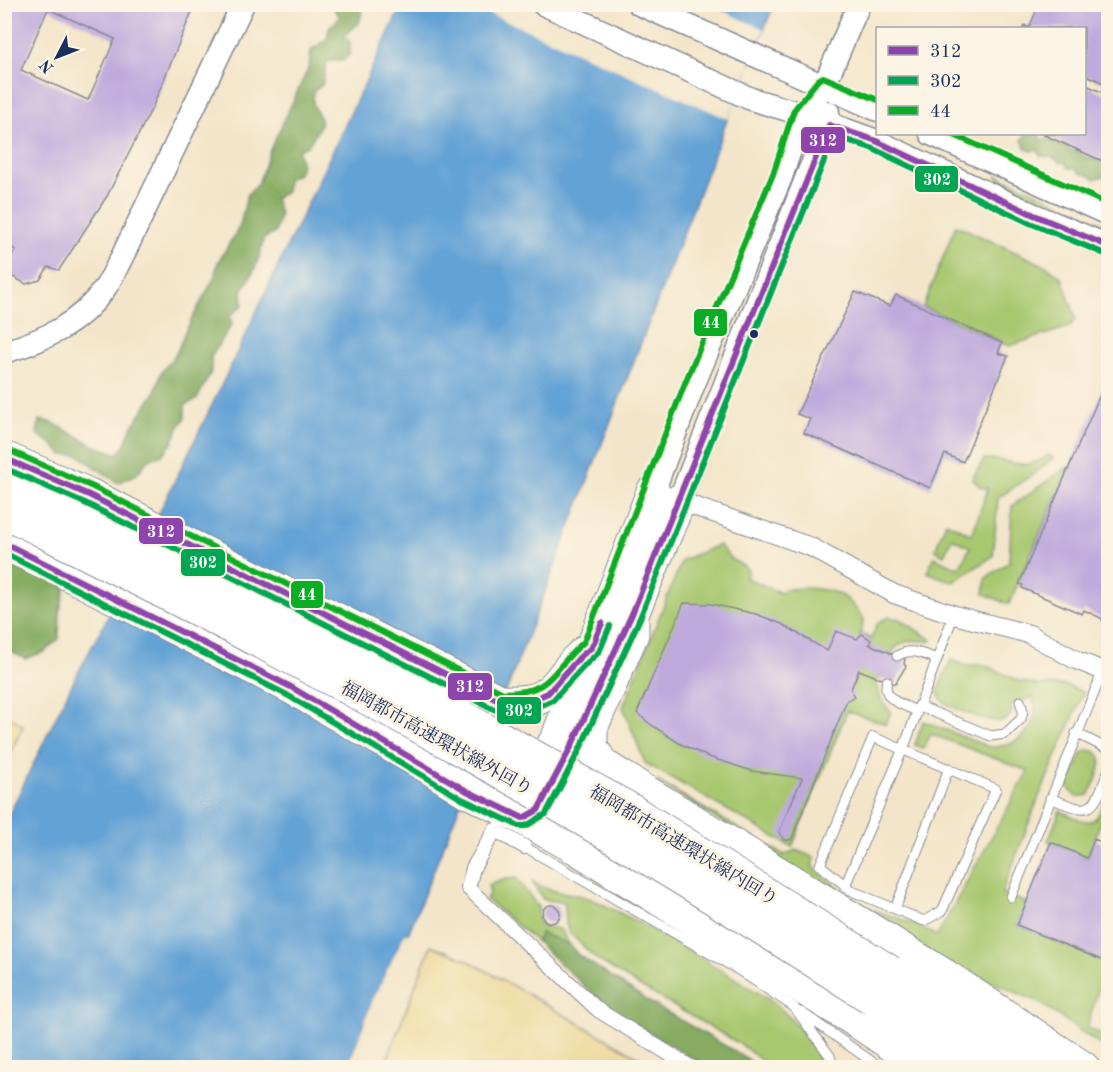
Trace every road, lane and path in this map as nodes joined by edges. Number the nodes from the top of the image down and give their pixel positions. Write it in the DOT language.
graph roads {
  1 [pos="243,4"];
  2 [pos="543,4"];
  3 [pos="639,4"];
  4 [pos="859,4"];
  5 [pos="825,86"];
  6 [pos="876,109"];
  7 [pos="802,114"];
  8 [pos="829,124"];
  9 [pos="933,135"];
  10 [pos="1108,214"];
  11 [pos="1108,246"];
  12 [pos="4,352"];
  13 [pos="4,458"];
  14 [pos="4,479"];
  15 [pos="666,496"];
  16 [pos="4,511"];
  17 [pos="14,549"];
  18 [pos="632,614"];
  19 [pos="954,615"];
  20 [pos="592,647"];
  21 [pos="897,656"];
  22 [pos="936,659"];
  23 [pos="1106,672"];
  24 [pos="887,681"];
  25 [pos="1020,701"];
  26 [pos="918,709"];
  27 [pos="1076,733"];
  28 [pos="903,748"];
  29 [pos="1108,749"];
  30 [pos="949,768"];
  31 [pos="1108,772"];
  32 [pos="1050,798"];
  33 [pos="524,832"];
  34 [pos="845,886"];
  35 [pos="1011,897"];
  36 [pos="894,909"];
  37 [pos="945,976"];
  38 [pos="882,985"];
  39 [pos="794,1007"];
  40 [pos="692,1068"];
  41 [pos="833,1068"];
  42 [pos="881,1068"];
  43 [pos="927,1068"];
  44 [pos="977,1068"];
  45 [pos="1031,1068"];
  46 [pos="1083,1068"];
  47 [pos="1108,1068"];
  1 -- 12 [label="street"];
  2 -- 7 [label="street"];
  3 -- 5 [label="street"];
  4 -- 5 [label="street"];
  5 -- 6 [label="street"];
  5 -- 7 [label="street"];
  5 -- 8 [label="street"];
  7 -- 8 [label="street"];
  7 -- 15 [label="street"];
  8 -- 11 [label="street"];
  8 -- 15 [label="street"];
  9 -- 10 [label="street"];
  13 -- 20 [label="highway"];
  14 -- 38 [label="highway, 福岡都市高速環状線内回り, bridge"];
  15 -- 18 [label="highway"];
  15 -- 19 [label="street"];
  15 -- 20 [label="highway"];
  16 -- 38 [label="highway, 福岡都市高速環状線外回り, bridge"];
  17 -- 33 [label="highway"];
  18 -- 33 [label="highway"];
  18 -- 37 [label="highway"];
  19 -- 22 [label="lane"];
  19 -- 23 [label="street"];
  20 -- 33 [label="highway"];
  21 -- 22 [label="lane"];
  22 -- 26 [label="lane"];
  23 -- 27 [label="lane"];
  24 -- 26 [label="lane"];
  25 -- 26 [label="lane"];
  26 -- 28 [label="lane"];
  27 -- 29 [label="lane"];
  27 -- 32 [label="lane"];
  28 -- 30 [label="lane"];
  28 -- 34 [label="lane"];
  28 -- 34 [label="lane"];
  30 -- 36 [label="lane"];
  30 -- 36 [label="lane"];
  31 -- 32 [label="lane"];
  32 -- 35 [label="lane"];
  33 -- 39 [label="lane"];
  33 -- 40 [label="street"];
  33 -- 43 [label="highway"];
  34 -- 36 [label="lane"];
  37 -- 46 [label="highway"];
  37 -- 47 [label="highway"];
  38 -- 44 [label="highway, 福岡都市高速環状線外回り"];
  38 -- 45 [label="highway, 福岡都市高速環状線内回り"];
  39 -- 41 [label="lane"];
  39 -- 42 [label="lane"];
}
